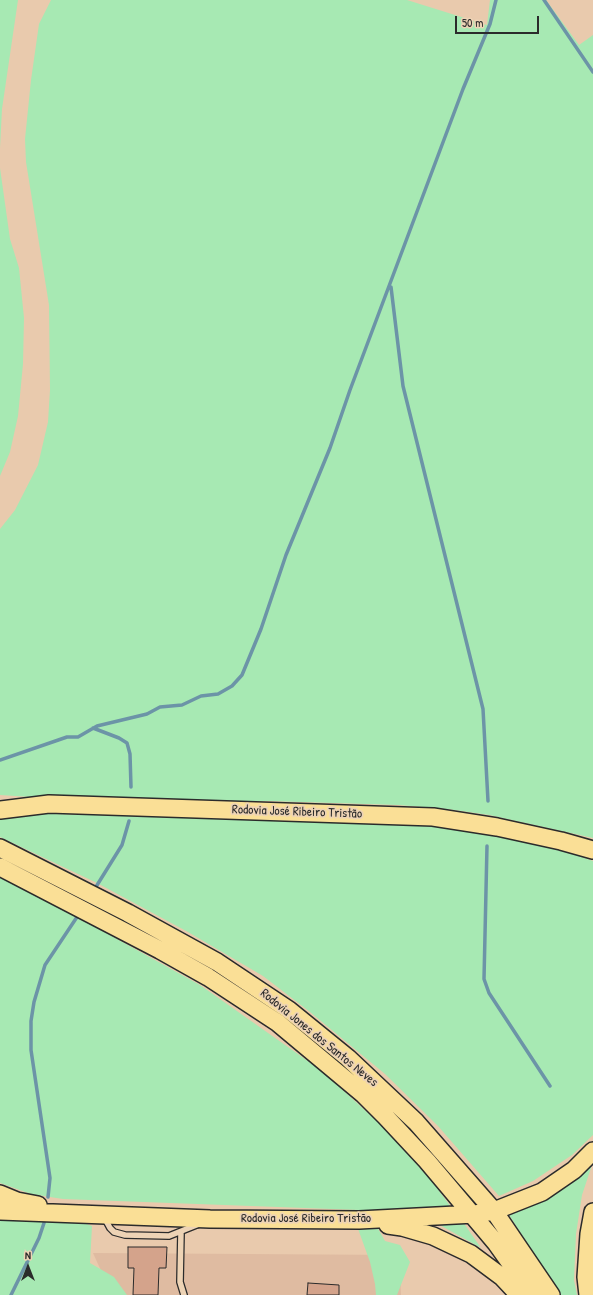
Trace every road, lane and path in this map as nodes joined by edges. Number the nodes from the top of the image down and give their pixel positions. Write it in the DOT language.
graph roads {
  1 [pos="0,801"];
  2 [pos="50,804"];
  3 [pos="0,810"];
  4 [pos="0,848"];
  5 [pos="592,851"];
  6 [pos="0,867"];
  7 [pos="593,1152"];
  8 [pos="0,1194"];
  9 [pos="0,1211"];
  10 [pos="494,1211"];
  11 [pos="593,1212"];
  12 [pos="102,1214"];
  13 [pos="471,1214"];
  14 [pos="210,1219"];
  15 [pos="359,1220"];
  16 [pos="181,1232"];
  17 [pos="184,1295"];
  18 [pos="519,1295"];
  19 [pos="533,1295"];
  20 [pos="551,1295"];
  21 [pos="588,1295"];
  1 -- 2 [label="main road"];
  2 -- 3 [label="main road, Rodovia José Ribeiro Tristão"];
  2 -- 5 [label="main road, Rodovia José Ribeiro Tristão"];
  4 -- 10 [label="main road, Rodovia Jones dos Santos Neves"];
  6 -- 13 [label="main road, Rodovia Jones dos Santos Neves"];
  7 -- 10 [label="main road, Rodovia José Ribeiro Tristão"];
  8 -- 12 [label="main road"];
  9 -- 12 [label="main road, Rodovia José Ribeiro Tristão"];
  10 -- 13 [label="main road, Rodovia José Ribeiro Tristão"];
  10 -- 20 [label="main road, Rodovia Jones dos Santos Neves"];
  11 -- 21 [label="main road"];
  12 -- 14 [label="main road, Rodovia José Ribeiro Tristão"];
  12 -- 16 [label="lane"];
  13 -- 15 [label="main road, Rodovia José Ribeiro Tristão"];
  13 -- 19 [label="main road, Rodovia Jones dos Santos Neves"];
  14 -- 15 [label="main road, Rodovia José Ribeiro Tristão"];
  14 -- 16 [label="lane"];
  15 -- 18 [label="main road"];
  16 -- 17 [label="lane"];
}
